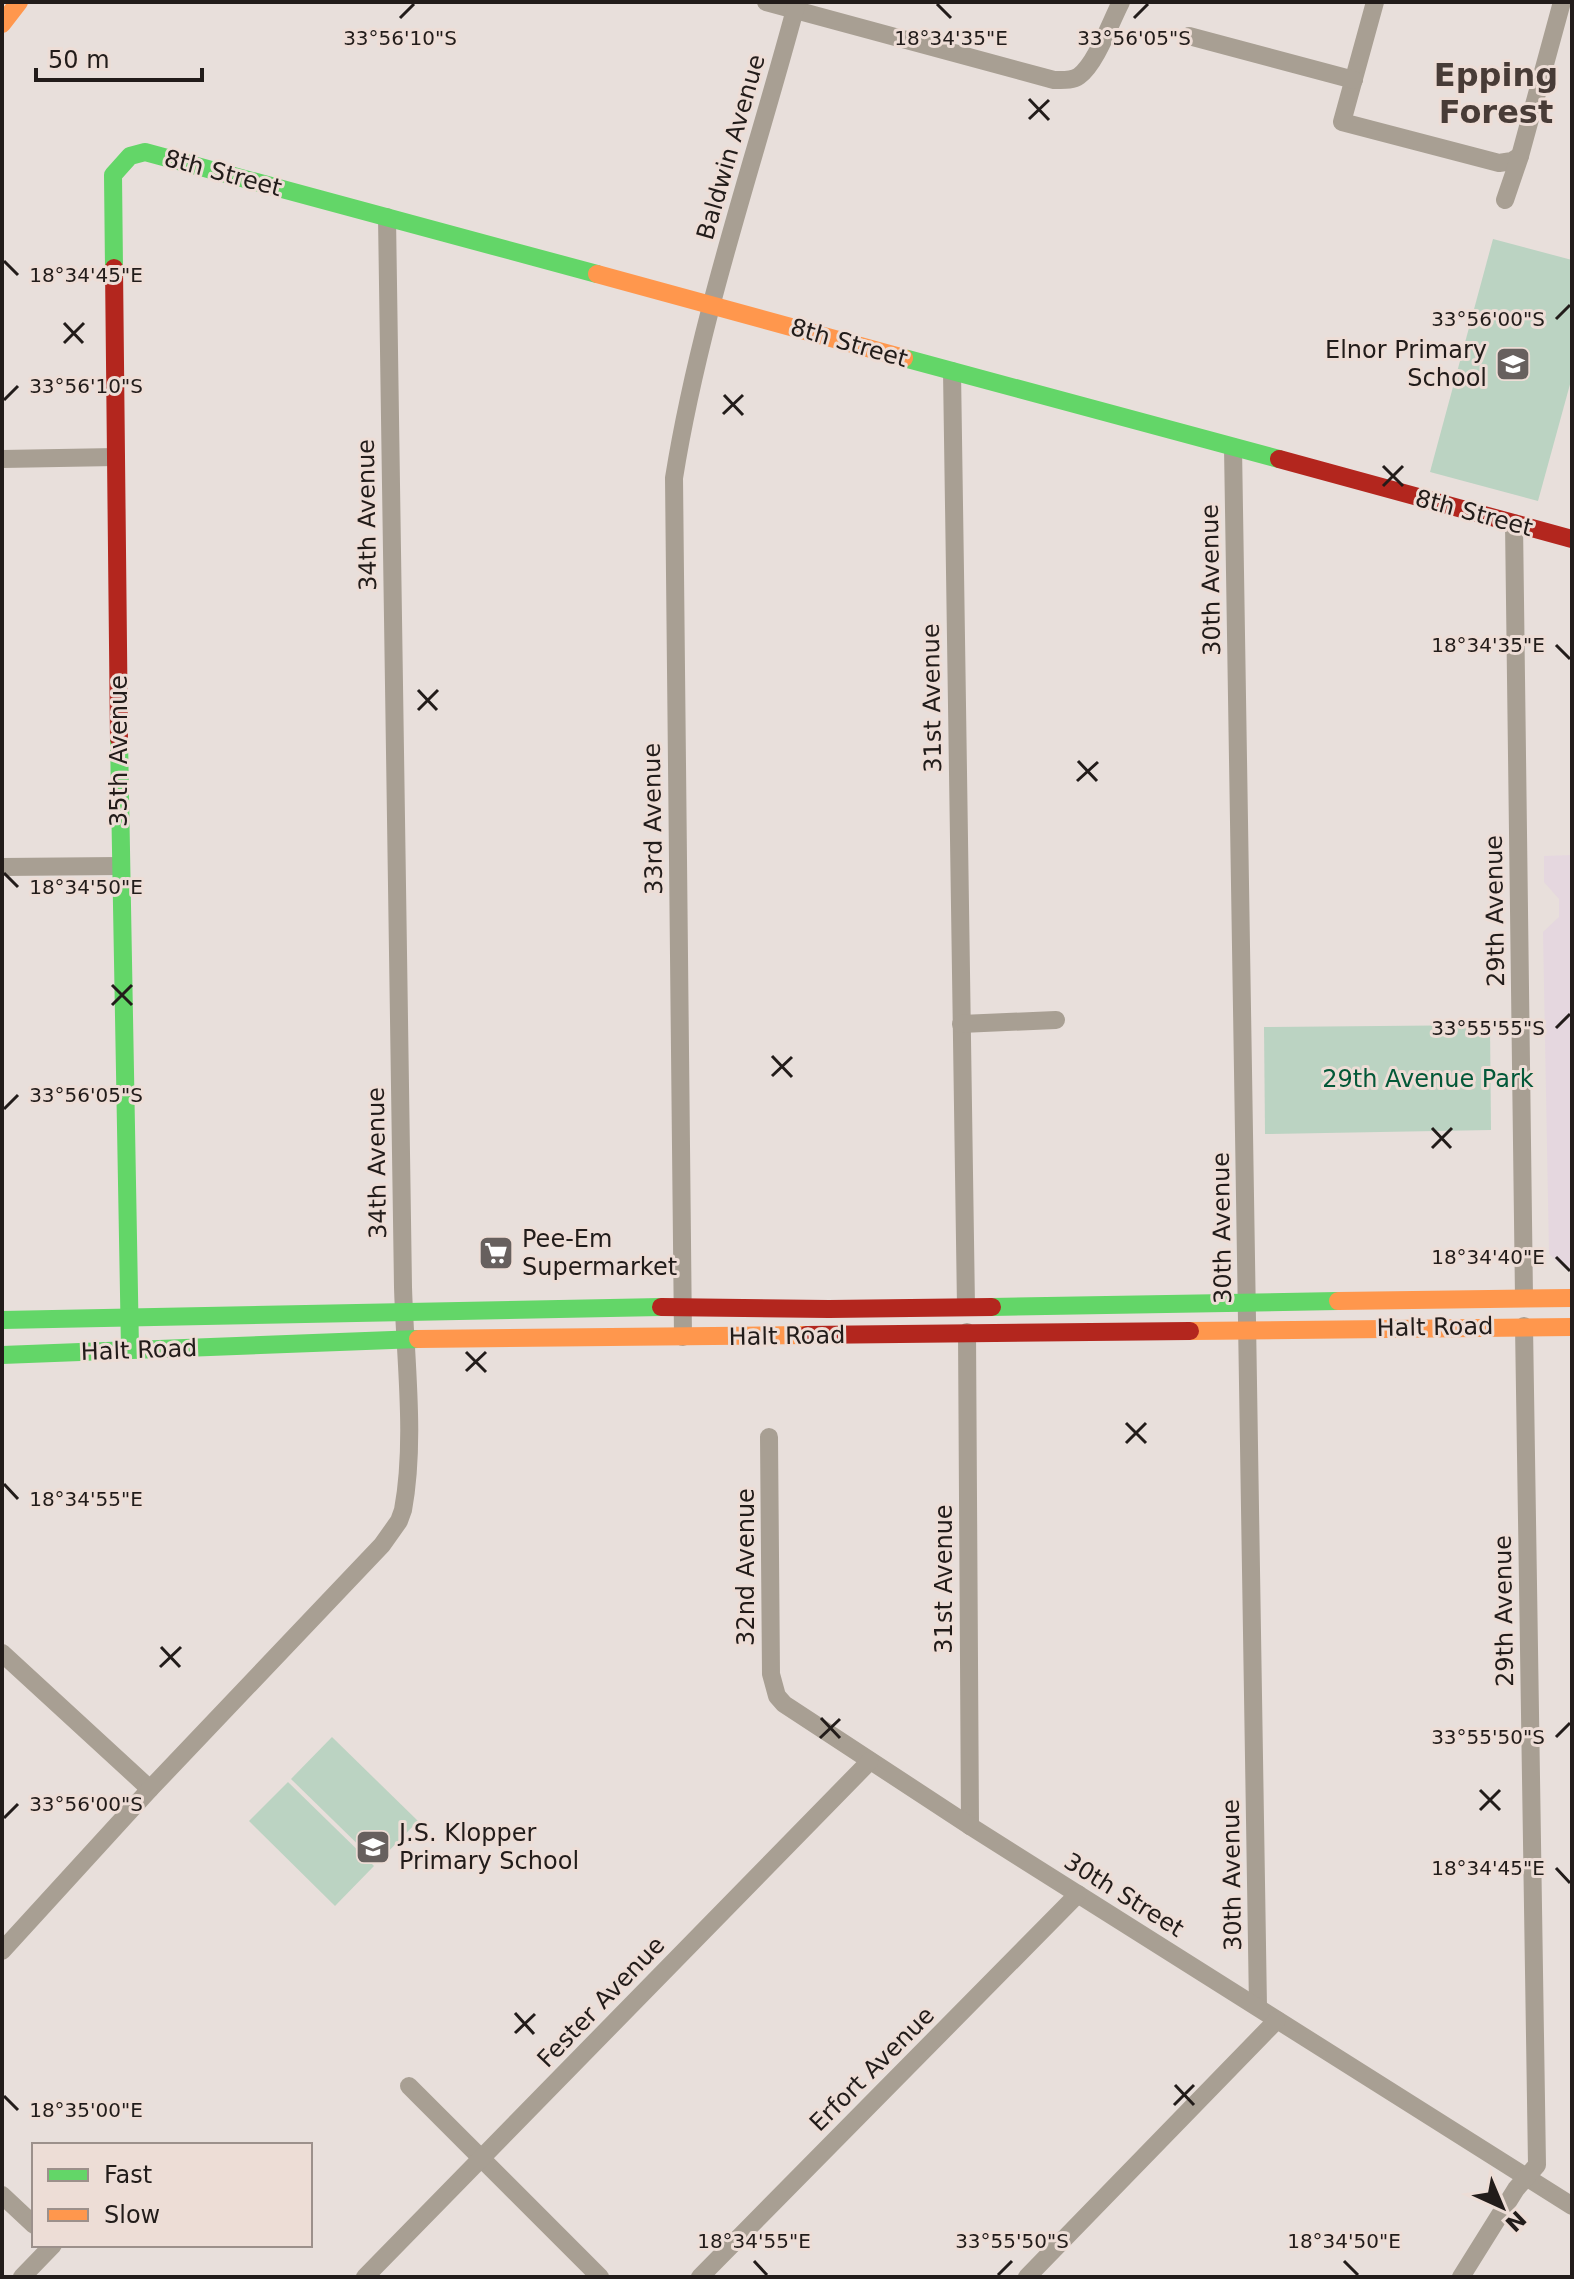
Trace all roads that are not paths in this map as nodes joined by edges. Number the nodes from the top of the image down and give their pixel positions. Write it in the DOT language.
graph roads {
  1 [pos="19,2"];
  2 [pos="766,2"];
  3 [pos="1121,2"];
  4 [pos="1375,2"];
  5 [pos="1562,2"];
  6 [pos="796,6"];
  7 [pos="2,24"];
  8 [pos="1189,36"];
  9 [pos="1354,80"];
  10 [pos="1520,156"];
  11 [pos="126,158"];
  12 [pos="1505,200"];
  13 [pos="387,217"];
  14 [pos="712,305"];
  15 [pos="952,371"];
  16 [pos="1233,447"];
  17 [pos="116,457"];
  18 [pos="2,459"];
  19 [pos="1514,523"];
  20 [pos="1572,539"];
  21 [pos="120,866"];
  22 [pos="2,867"];
  23 [pos="1056,1020"];
  24 [pos="961,1024"];
  25 [pos="1524,1297"];
  26 [pos="1572,1298"];
  27 [pos="1247,1302"];
  28 [pos="684,1305"];
  29 [pos="966,1307"];
  30 [pos="405,1313"];
  31 [pos="129,1317"];
  32 [pos="2,1320"];
  33 [pos="1524,1326"];
  34 [pos="1572,1327"];
  35 [pos="1248,1329"];
  36 [pos="967,1332"];
  37 [pos="683,1337"];
  38 [pos="407,1339"];
  39 [pos="130,1349"];
  40 [pos="2,1355"];
  41 [pos="769,1437"];
  42 [pos="2,1653"];
  43 [pos="777,1696"];
  44 [pos="870,1761"];
  45 [pos="150,1789"];
  46 [pos="970,1826"];
  47 [pos="1078,1894"];
  48 [pos="2,1951"];
  49 [pos="1258,2007"];
  50 [pos="1277,2020"];
  51 [pos="409,2086"];
  52 [pos="483,2157"];
  53 [pos="1526,2178"];
  54 [pos="2,2195"];
  55 [pos="1572,2206"];
  56 [pos="32,2223"];
  57 [pos="51,2247"];
  58 [pos="22,2277"];
  59 [pos="365,2277"];
  60 [pos="600,2277"];
  61 [pos="700,2277"];
  62 [pos="1027,2277"];
  63 [pos="1461,2277"];
  1 -- 7 [label="street"];
  2 -- 6 [label="street"];
  3 -- 6 [label="street"];
  4 -- 9 [label="street"];
  5 -- 10 [label="street"];
  6 -- 14 [label="street, Baldwin Avenue"];
  8 -- 9 [label="street"];
  9 -- 10 [label="street"];
  10 -- 12 [label="street"];
  11 -- 13 [label="street, 8th Street"];
  11 -- 17 [label="street, 35th Avenue"];
  13 -- 14 [label="street, 8th Street"];
  13 -- 30 [label="street, 34th Avenue"];
  14 -- 15 [label="street, 8th Street"];
  14 -- 28 [label="street, 33rd Avenue"];
  15 -- 16 [label="street, 8th Street"];
  15 -- 24 [label="street, 31st Avenue"];
  16 -- 19 [label="street, 8th Street"];
  16 -- 27 [label="street, 30th Avenue"];
  17 -- 18 [label="street"];
  17 -- 21 [label="street, 35th Avenue"];
  19 -- 20 [label="street, 8th Street"];
  19 -- 25 [label="street, 29th Avenue"];
  21 -- 22 [label="street"];
  21 -- 31 [label="street, 35th Avenue"];
  23 -- 24 [label="street"];
  24 -- 29 [label="street, 31st Avenue"];
  25 -- 26 [label="street, Halt Road"];
  25 -- 27 [label="street, Halt Road"];
  27 -- 29 [label="street, Halt Road"];
  27 -- 35 [label="street, 30th Avenue"];
  28 -- 29 [label="street, Halt Road"];
  28 -- 30 [label="street, Halt Road"];
  28 -- 37 [label="street, 33rd Avenue"];
  30 -- 31 [label="street, Halt Road"];
  30 -- 38 [label="street, 34th Avenue"];
  31 -- 32 [label="street, Halt Road"];
  31 -- 39 [label="street, 35th Avenue"];
  33 -- 34 [label="street, Halt Road"];
  33 -- 35 [label="street, Halt Road"];
  33 -- 53 [label="street, 29th Avenue"];
  35 -- 36 [label="street, Halt Road"];
  35 -- 49 [label="street, 30th Avenue"];
  36 -- 37 [label="street, Halt Road"];
  36 -- 46 [label="street, 31st Avenue"];
  37 -- 38 [label="street, Halt Road"];
  38 -- 39 [label="street, Halt Road"];
  38 -- 45 [label="street, 34th Avenue"];
  39 -- 40 [label="street, Halt Road"];
  41 -- 43 [label="street, 32nd Avenue"];
  42 -- 45 [label="street"];
  43 -- 44 [label="street, 30th Street"];
  44 -- 46 [label="street, 30th Street"];
  44 -- 52 [label="street, Fester Avenue"];
  45 -- 48 [label="street, 34th Avenue"];
  46 -- 47 [label="street, 30th Street"];
  47 -- 49 [label="street, 30th Street"];
  47 -- 61 [label="street, Erfort Avenue"];
  49 -- 50 [label="street, 30th Street"];
  50 -- 53 [label="street, 30th Street"];
  50 -- 62 [label="street"];
  51 -- 52 [label="street"];
  52 -- 59 [label="street, Fester Avenue"];
  52 -- 60 [label="street"];
  53 -- 55 [label="street, 30th Street"];
  53 -- 63 [label="street, 29th Avenue"];
  54 -- 56 [label="street"];
  57 -- 58 [label="street"];
}
